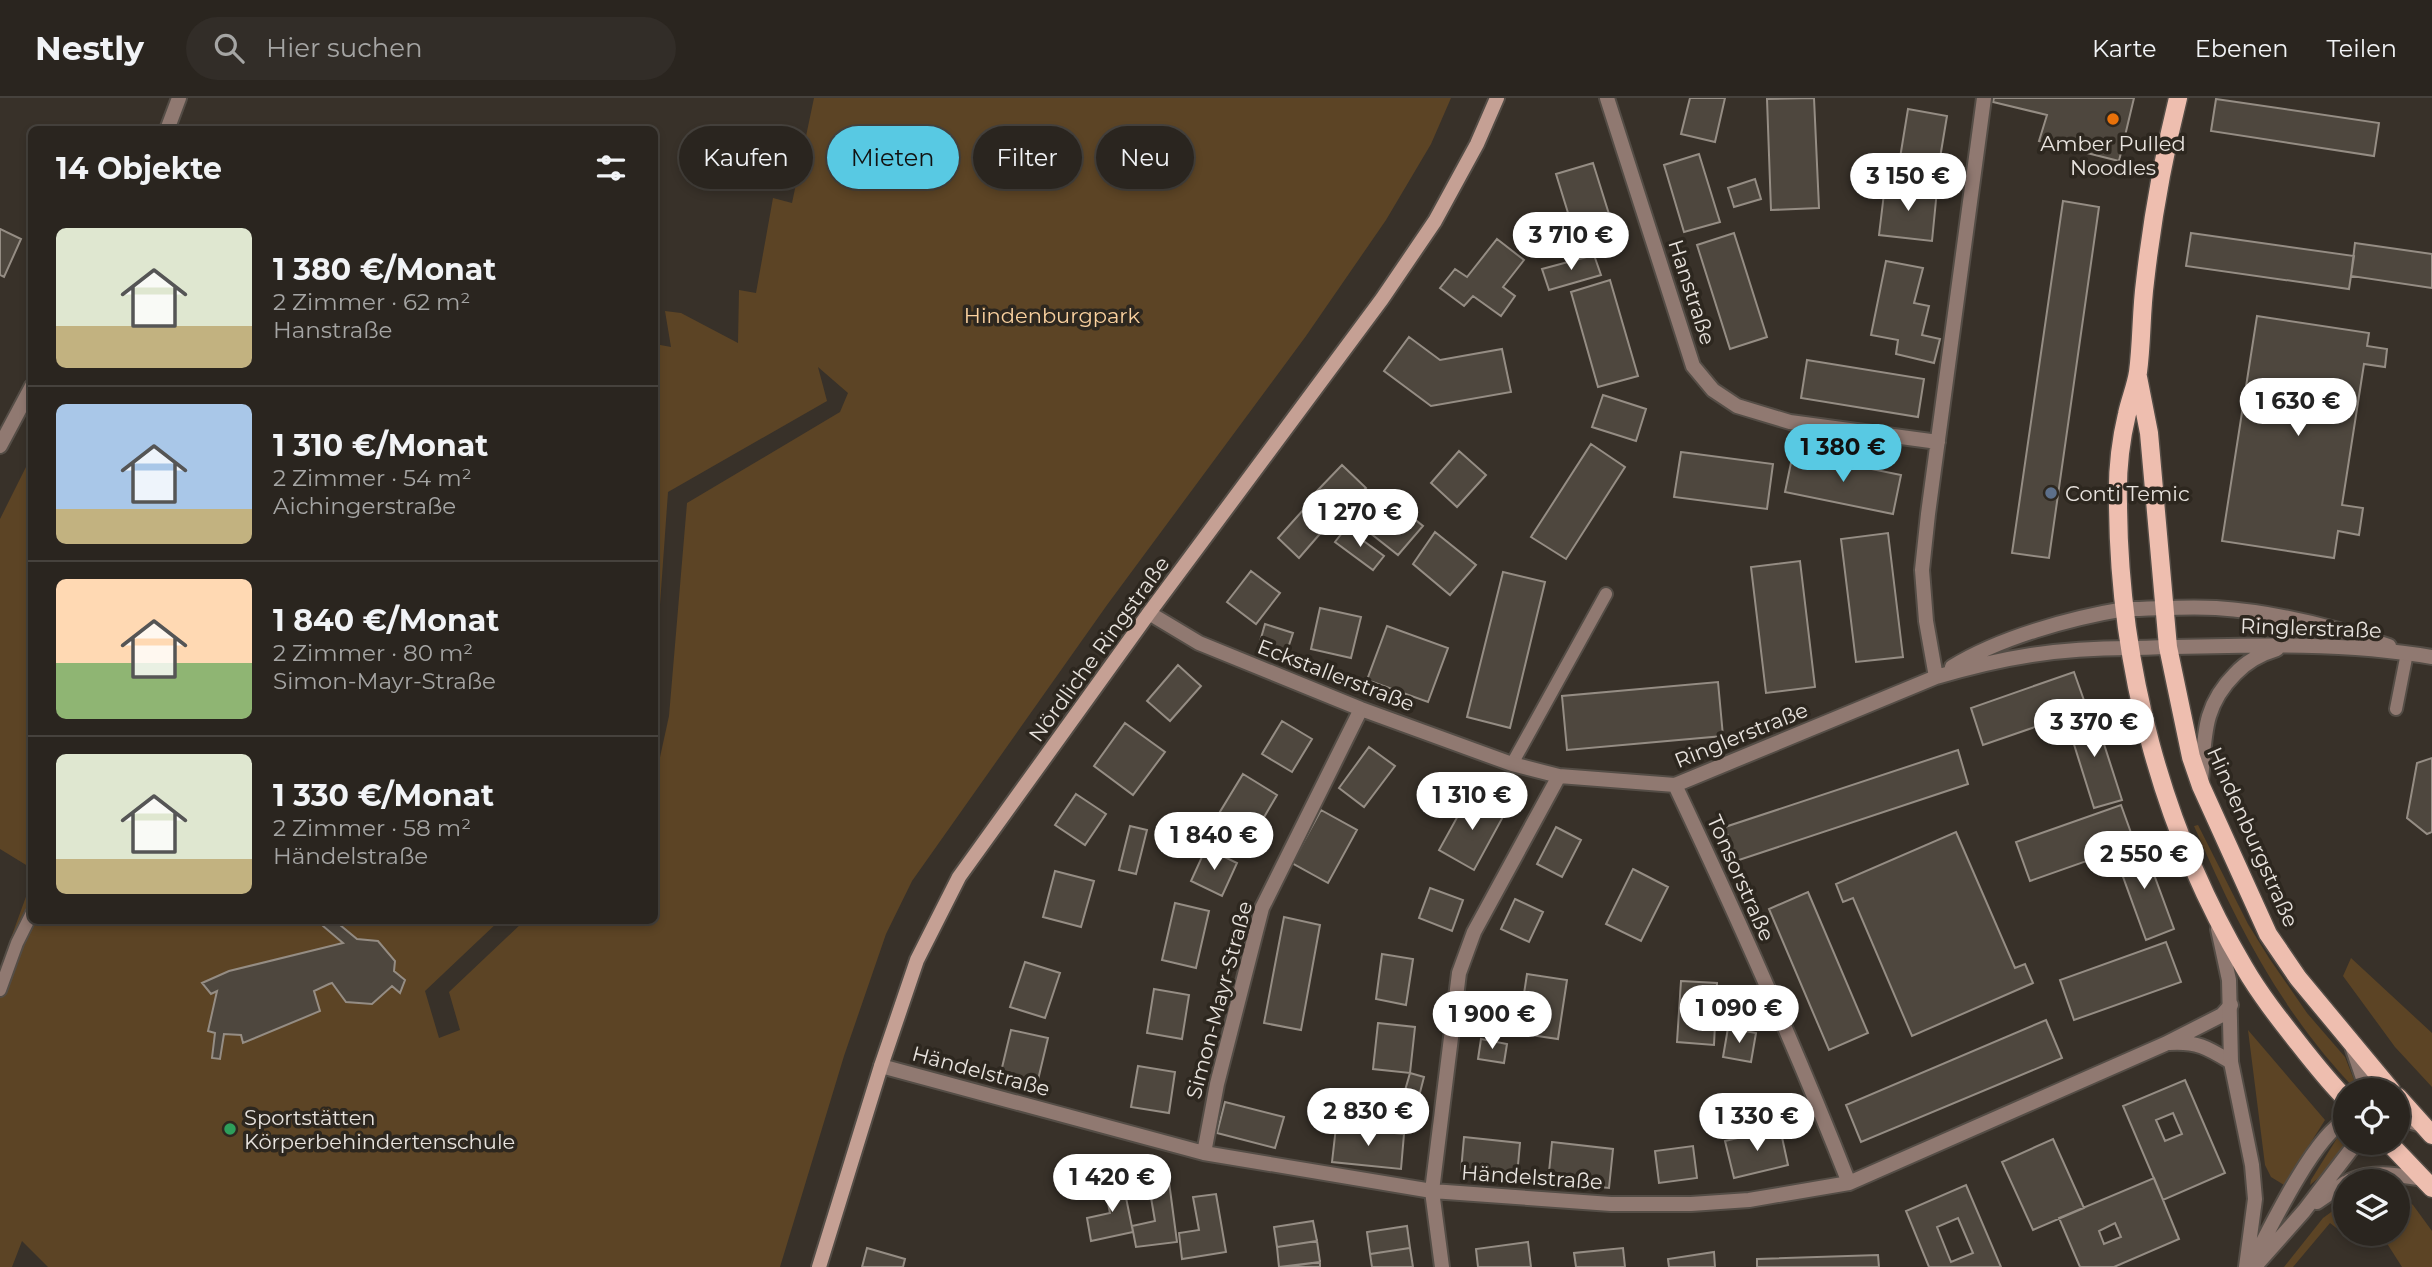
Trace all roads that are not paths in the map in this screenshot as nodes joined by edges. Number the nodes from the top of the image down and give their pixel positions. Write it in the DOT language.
graph roads {
  1 [pos="179,98"];
  2 [pos="1497,98"];
  3 [pos="1607,98"];
  4 [pos="1984,98"];
  5 [pos="2178,98"];
  6 [pos="168,126"];
  7 [pos="2138,375"];
  8 [pos="28,394"];
  9 [pos="1938,442"];
  10 [pos="0,446"];
  11 [pos="1606,594"];
  12 [pos="2165,608"];
  13 [pos="2125,610"];
  14 [pos="1149,613"];
  15 [pos="2290,646"];
  16 [pos="2168,647"];
  17 [pos="2129,648"];
  18 [pos="2407,653"];
  19 [pos="2432,657"];
  20 [pos="1936,677"];
  21 [pos="1361,709"];
  22 [pos="2396,709"];
  23 [pos="1512,764"];
  24 [pos="1559,776"];
  25 [pos="1675,785"];
  26 [pos="2200,786"];
  27 [pos="2216,917"];
  28 [pos="28,921"];
  29 [pos="0,990"];
  30 [pos="2231,1005"];
  31 [pos="2165,1044"];
  32 [pos="2350,1044"];
  33 [pos="2231,1062"];
  34 [pos="881,1066"];
  35 [pos="2363,1078"];
  36 [pos="2380,1078"];
  37 [pos="2333,1084"];
  38 [pos="2410,1111"];
  39 [pos="2410,1123"];
  40 [pos="2333,1129"];
  41 [pos="2427,1130"];
  42 [pos="1203,1153"];
  43 [pos="2347,1155"];
  44 [pos="2400,1155"];
  45 [pos="2410,1179"];
  46 [pos="1849,1182"];
  47 [pos="2428,1184"];
  48 [pos="1432,1191"];
  49 [pos="2333,1191"];
  50 [pos="2304,1211"];
  51 [pos="819,1267"];
  52 [pos="1442,1267"];
  53 [pos="2250,1267"];
  1 -- 6 [label="street"];
  2 -- 14 [label="main road, Nördliche Ringstraße"];
  3 -- 9 [label="street, Hanstraße"];
  4 -- 9 [label="street"];
  5 -- 7 [label="main road, Hindenburgstraße"];
  7 -- 12 [label="main road, Hindenburgstraße"];
  7 -- 13 [label="main road, Hindenburgstraße"];
  8 -- 10 [label="street"];
  9 -- 20 [label="street"];
  11 -- 23 [label="lane"];
  12 -- 13 [label="street, Ringlerstraße"];
  12 -- 16 [label="main road, Hindenburgstraße"];
  12 -- 18 [label="street, Ringlerstraße"];
  13 -- 17 [label="main road, Hindenburgstraße"];
  13 -- 20 [label="street, Ringlerstraße"];
  14 -- 21 [label="street, Eckstallerstraße"];
  14 -- 34 [label="main road, Nördliche Ringstraße"];
  15 -- 16 [label="street, Ringlerstraße"];
  15 -- 18 [label="street, Ringlerstraße"];
  15 -- 26 [label="street"];
  16 -- 17 [label="street, Ringlerstraße"];
  16 -- 26 [label="main road, Hindenburgstraße"];
  17 -- 20 [label="street, Ringlerstraße"];
  17 -- 27 [label="main road, Hindenburgstraße"];
  18 -- 19 [label="street, Ringlerstraße"];
  18 -- 22 [label="lane"];
  20 -- 25 [label="street, Ringlerstraße"];
  21 -- 23 [label="street, Eckstallerstraße"];
  21 -- 42 [label="street, Simon-Mayr-Straße"];
  23 -- 24 [label="street, Ringlerstraße"];
  24 -- 25 [label="street, Ringlerstraße"];
  24 -- 48 [label="street"];
  25 -- 46 [label="street, Tonsorstraße"];
  26 -- 32 [label="main road, Hindenburgstraße"];
  27 -- 30 [label="street, Hindenburgstraße"];
  27 -- 37 [label="main road, Hindenburgstraße"];
  28 -- 29 [label="lane"];
  30 -- 31 [label="street, Händelstraße"];
  30 -- 33 [label="street, Hindenburgstraße"];
  31 -- 33 [label="street, Händelstraße"];
  31 -- 46 [label="street, Händelstraße"];
  32 -- 35 [label="street, Hindenburgstraße"];
  32 -- 36 [label="main road, Hindenburgstraße"];
  33 -- 53 [label="street, Hindenburgstraße"];
  34 -- 42 [label="street, Händelstraße"];
  34 -- 51 [label="main road, Nördliche Ringstraße"];
  38 -- 41 [label="main road"];
  39 -- 41 [label="street"];
  40 -- 53 [label="street"];
  42 -- 48 [label="street, Händelstraße"];
  43 -- 50 [label="street"];
  44 -- 47 [label="main road"];
  45 -- 47 [label="street"];
  46 -- 48 [label="street, Händelstraße"];
  48 -- 52 [label="street"];
  49 -- 50 [label="street"];
  50 -- 53 [label="street"];
}
